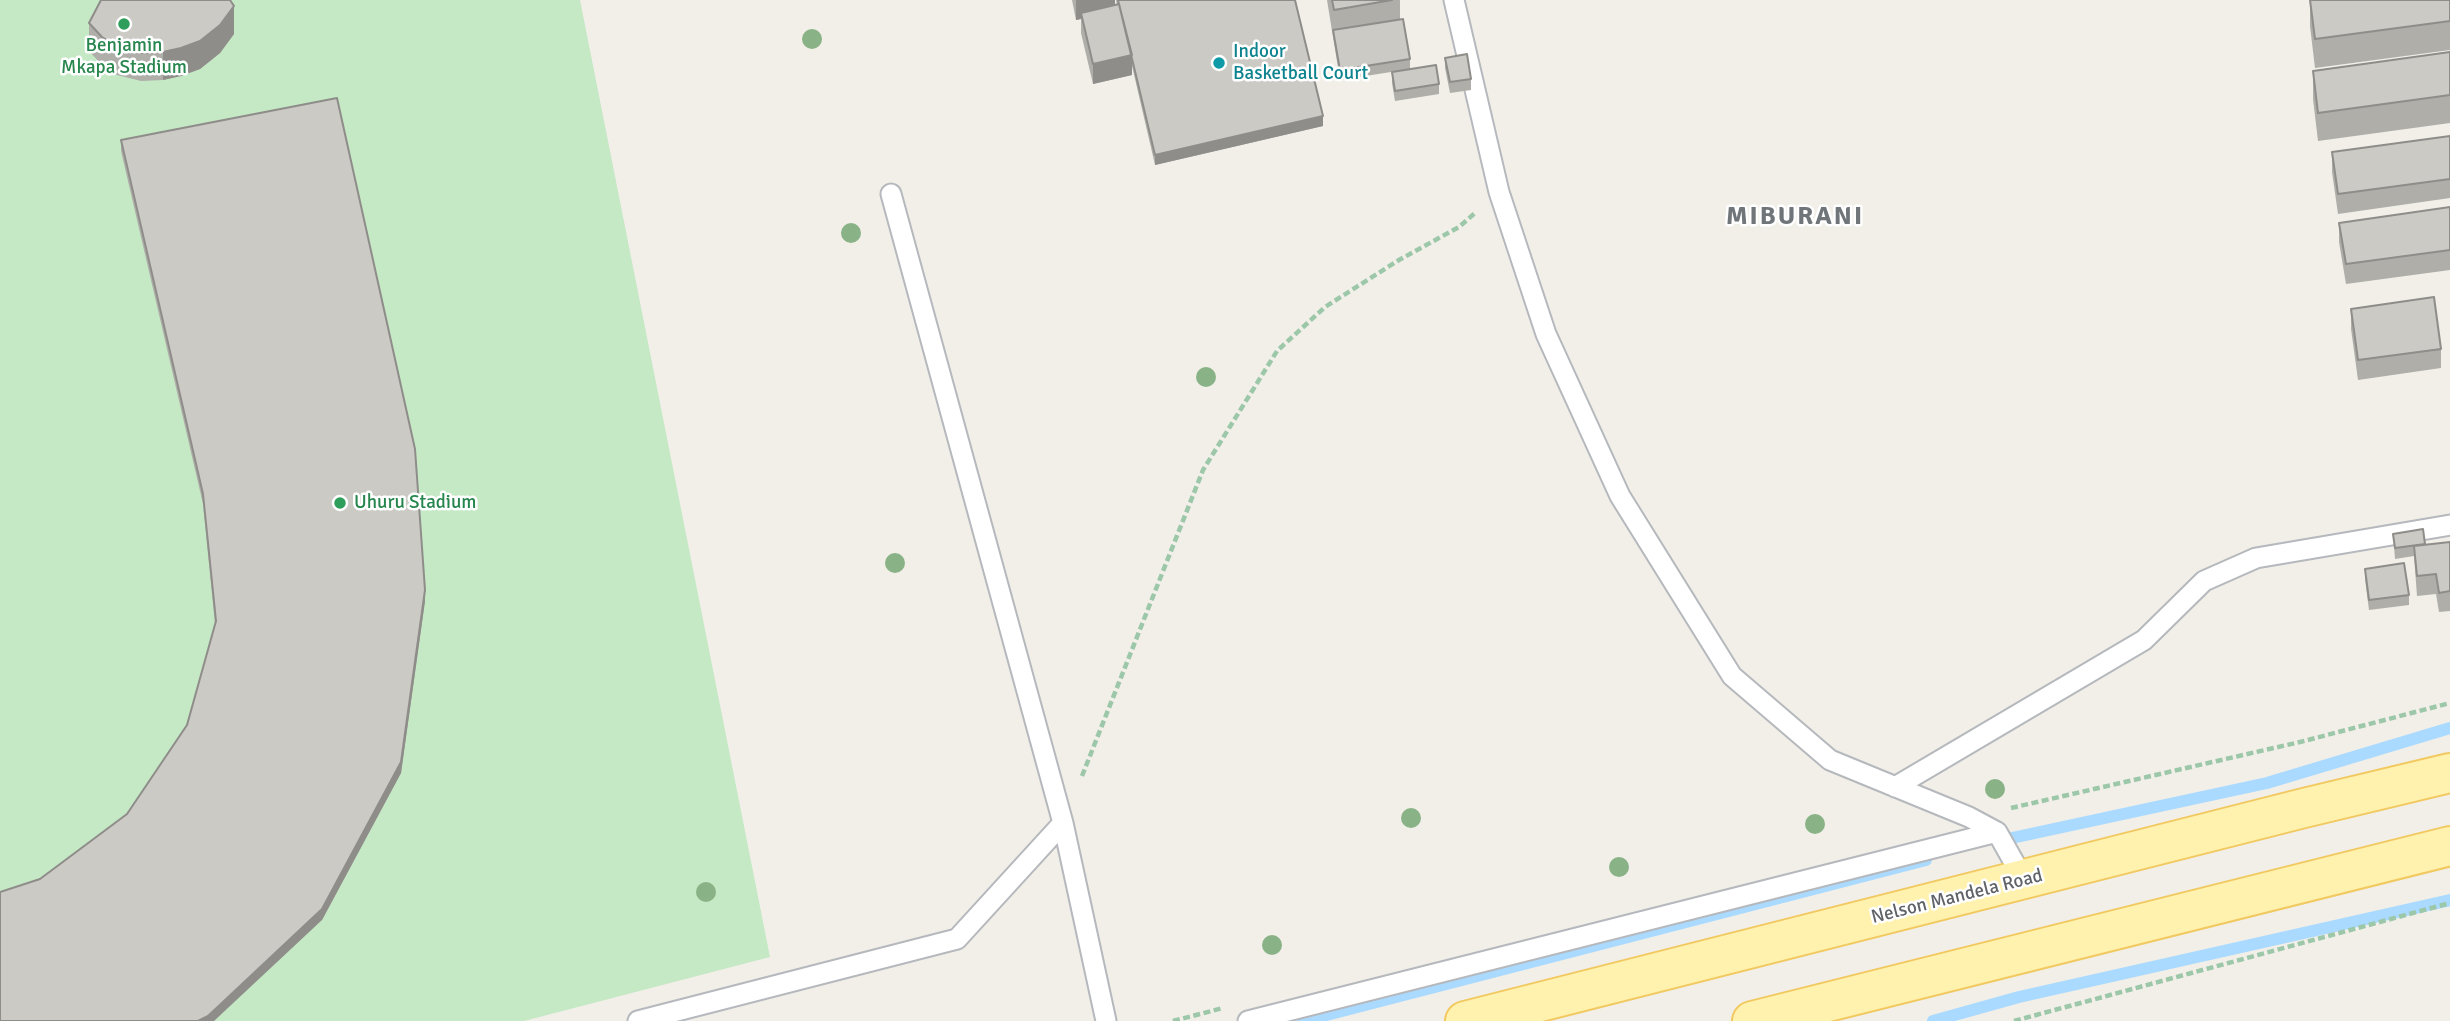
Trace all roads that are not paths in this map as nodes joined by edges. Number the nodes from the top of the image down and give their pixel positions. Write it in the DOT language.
graph roads {
  1 [pos="1454,0"];
  2 [pos="891,194"];
  3 [pos="2450,525"];
  4 [pos="2450,773"];
  5 [pos="1895,787"];
  6 [pos="1063,823"];
  7 [pos="1997,832"];
  8 [pos="2450,846"];
  9 [pos="2024,880"];
  10 [pos="638,1021"];
  11 [pos="1106,1021"];
  12 [pos="1248,1021"];
  13 [pos="1465,1021"];
  14 [pos="1752,1021"];
  1 -- 5 [label="lane"];
  2 -- 6 [label="lane"];
  3 -- 5 [label="lane"];
  4 -- 9 [label="main road, Nelson Mandela Road"];
  5 -- 7 [label="lane"];
  6 -- 10 [label="lane"];
  6 -- 11 [label="lane"];
  7 -- 9 [label="lane"];
  7 -- 12 [label="lane"];
  8 -- 14 [label="main road"];
  9 -- 13 [label="main road, Nelson Mandela Road"];
}
